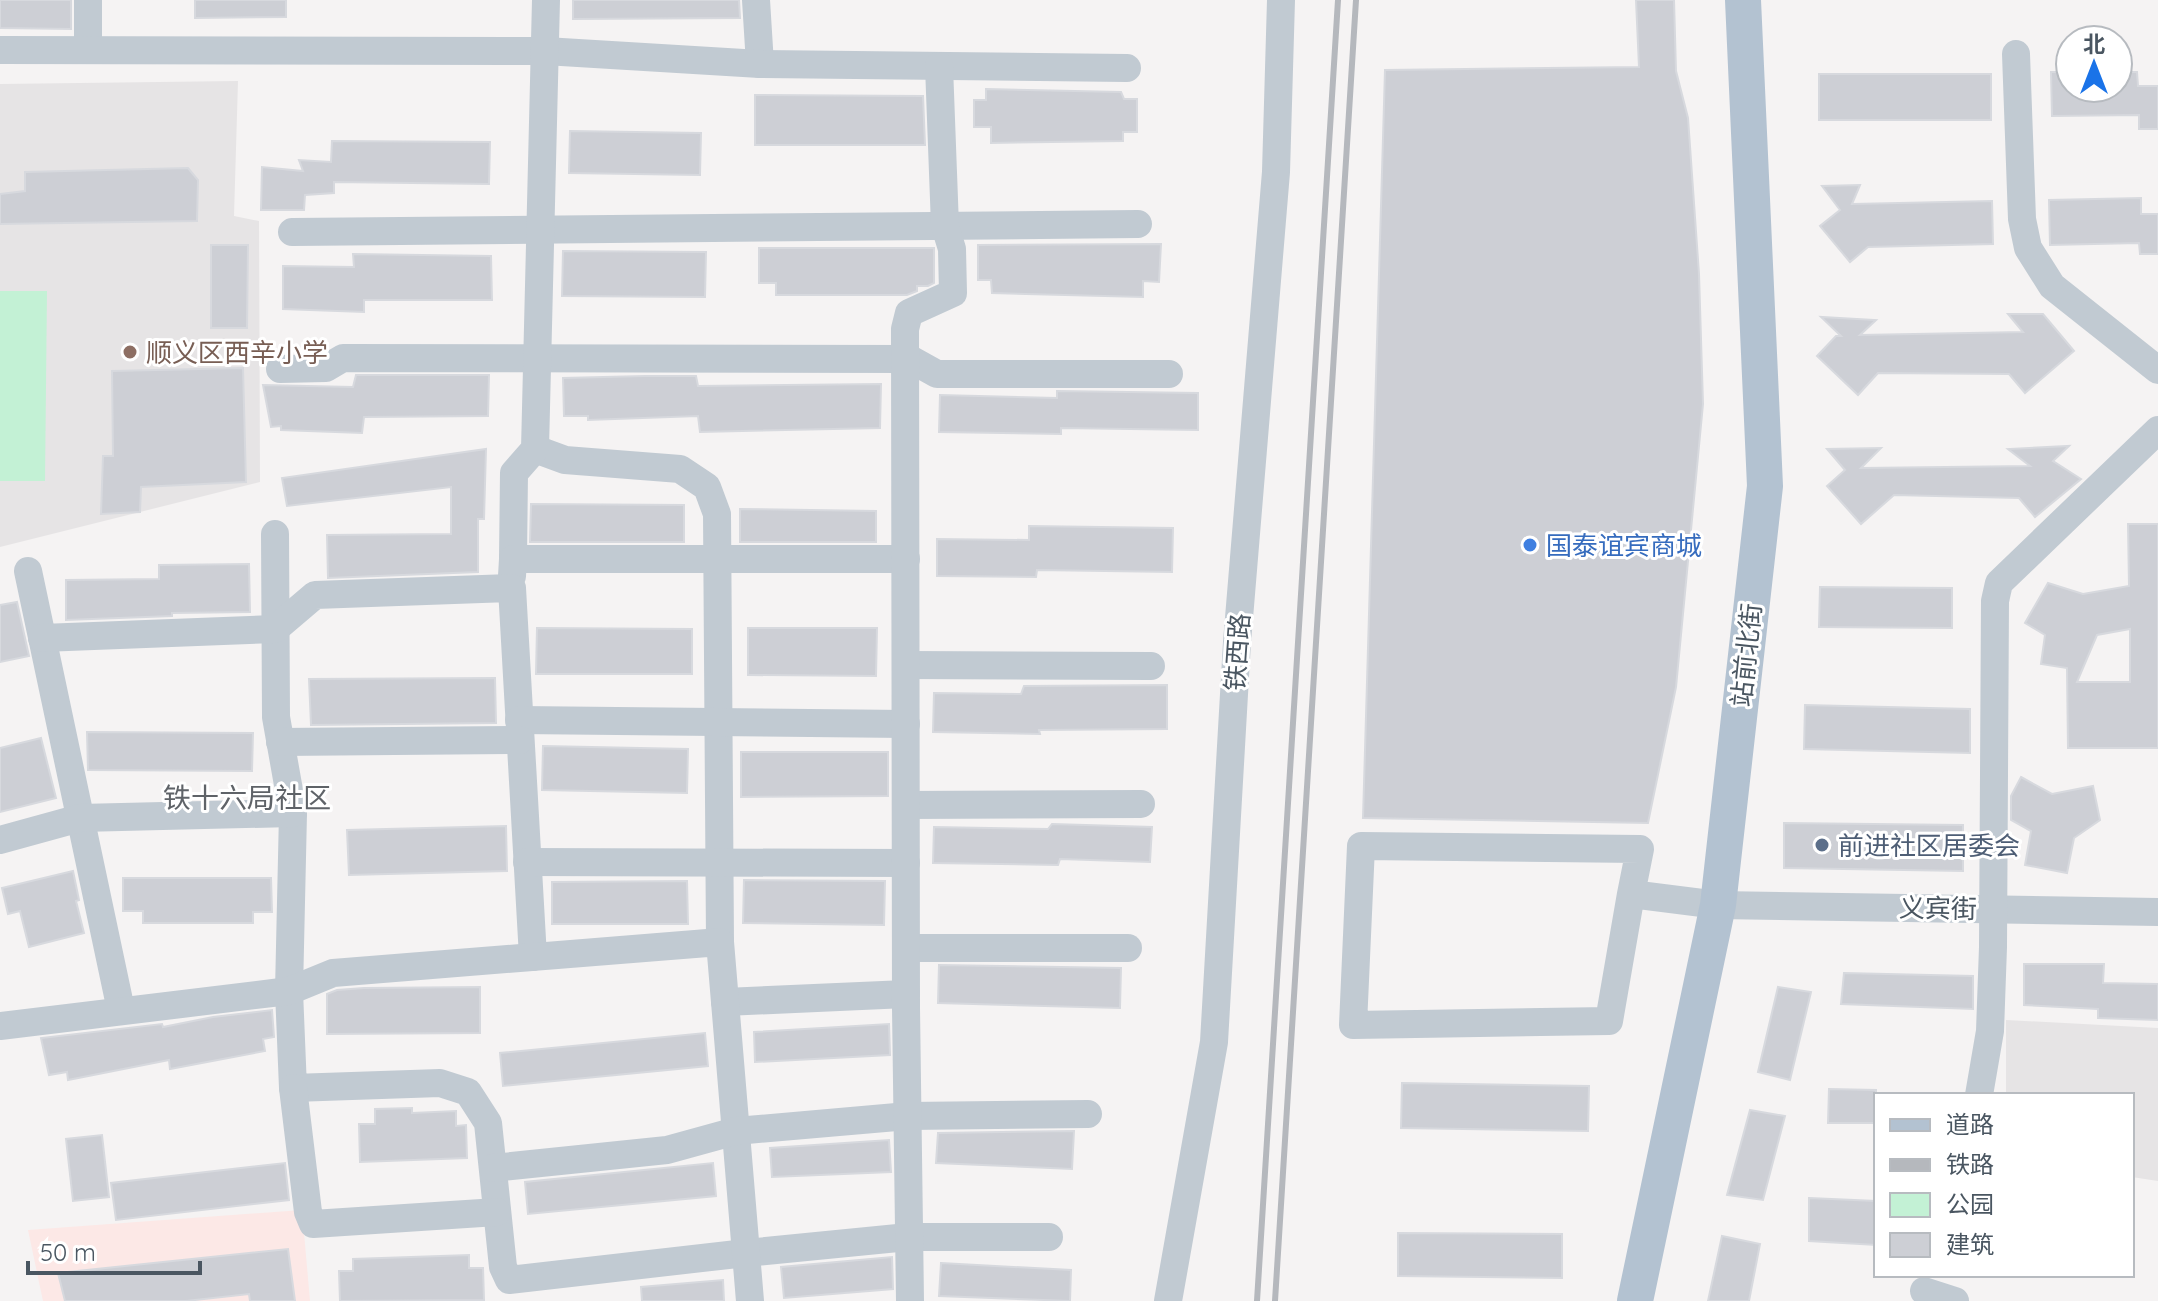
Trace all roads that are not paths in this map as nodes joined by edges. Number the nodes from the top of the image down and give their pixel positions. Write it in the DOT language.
graph roads {
  1 [pos="88,0"];
  2 [pos="546,0"];
  3 [pos="756,0"];
  4 [pos="1281,0"];
  5 [pos="1743,0"];
  6 [pos="88,49"];
  7 [pos="0,50"];
  8 [pos="545,51"];
  9 [pos="2016,54"];
  10 [pos="760,64"];
  11 [pos="939,66"];
  12 [pos="1127,68"];
  13 [pos="1138,224"];
  14 [pos="945,226"];
  15 [pos="541,229"];
  16 [pos="292,232"];
  17 [pos="538,358"];
  18 [pos="905,359"];
  19 [pos="280,369"];
  20 [pos="2158,370"];
  21 [pos="1169,374"];
  22 [pos="2158,430"];
  23 [pos="535,449"];
  24 [pos="275,534"];
  25 [pos="513,559"];
  26 [pos="718,559"];
  27 [pos="906,559"];
  28 [pos="28,571"];
  29 [pos="512,588"];
  30 [pos="275,629"];
  31 [pos="42,638"];
  32 [pos="906,665"];
  33 [pos="1151,666"];
  34 [pos="719,722"];
  35 [pos="906,724"];
  36 [pos="520,730"];
  37 [pos="280,742"];
  38 [pos="1141,804"];
  39 [pos="906,805"];
  40 [pos="293,813"];
  41 [pos="80,818"];
  42 [pos="0,840"];
  43 [pos="527,862"];
  44 [pos="719,863"];
  45 [pos="906,863"];
  46 [pos="1631,894"];
  47 [pos="1718,905"];
  48 [pos="1993,909"];
  49 [pos="2158,912"];
  50 [pos="720,942"];
  51 [pos="906,948"];
  52 [pos="1128,948"];
  53 [pos="533,957"];
  54 [pos="289,991"];
  55 [pos="906,994"];
  56 [pos="725,1002"];
  57 [pos="121,1010"];
  58 [pos="0,1026"];
  59 [pos="293,1088"];
  60 [pos="1979,1093"];
  61 [pos="1088,1114"];
  62 [pos="908,1116"];
  63 [pos="736,1131"];
  64 [pos="493,1168"];
  65 [pos="497,1212"];
  66 [pos="908,1237"];
  67 [pos="1049,1237"];
  68 [pos="746,1253"];
  69 [pos="1925,1289"];
  70 [pos="750,1301"];
  71 [pos="910,1301"];
  72 [pos="1168,1301"];
  73 [pos="1635,1301"];
  74 [pos="1955,1301"];
  1 -- 6 [label="street"];
  2 -- 8 [label="street"];
  3 -- 10 [label="street"];
  4 -- 72 [label="street, 铁西路"];
  5 -- 47 [label="main road, 站前北街"];
  6 -- 7 [label="street"];
  6 -- 8 [label="street"];
  8 -- 10 [label="street"];
  8 -- 15 [label="street"];
  9 -- 20 [label="street"];
  10 -- 11 [label="street"];
  11 -- 12 [label="street"];
  11 -- 14 [label="street"];
  13 -- 14 [label="street"];
  14 -- 15 [label="street"];
  14 -- 18 [label="street"];
  15 -- 16 [label="street"];
  15 -- 17 [label="street"];
  17 -- 18 [label="street"];
  17 -- 19 [label="street"];
  17 -- 23 [label="street"];
  18 -- 21 [label="street"];
  18 -- 27 [label="street"];
  22 -- 48 [label="street"];
  23 -- 25 [label="street"];
  23 -- 26 [label="street"];
  24 -- 30 [label="street"];
  25 -- 26 [label="street"];
  25 -- 29 [label="street"];
  26 -- 27 [label="street"];
  26 -- 34 [label="street"];
  27 -- 32 [label="street"];
  28 -- 31 [label="street"];
  29 -- 30 [label="street"];
  29 -- 36 [label="street"];
  30 -- 31 [label="street"];
  30 -- 37 [label="street"];
  31 -- 41 [label="street"];
  32 -- 33 [label="street"];
  32 -- 35 [label="street"];
  34 -- 35 [label="street"];
  34 -- 36 [label="street"];
  34 -- 44 [label="street"];
  35 -- 39 [label="street"];
  36 -- 37 [label="street"];
  36 -- 43 [label="street"];
  37 -- 40 [label="street"];
  38 -- 39 [label="street"];
  39 -- 45 [label="street"];
  40 -- 41 [label="street"];
  40 -- 54 [label="street"];
  41 -- 42 [label="street"];
  41 -- 57 [label="street"];
  43 -- 44 [label="street"];
  43 -- 53 [label="street"];
  44 -- 45 [label="street"];
  44 -- 50 [label="street"];
  45 -- 51 [label="street"];
  46 -- 46 [label="street"];
  46 -- 47 [label="street, 义宾街"];
  47 -- 48 [label="street, 义宾街"];
  47 -- 73 [label="main road, 站前北街"];
  48 -- 49 [label="street, 义宾街"];
  48 -- 60 [label="street"];
  50 -- 53 [label="street"];
  50 -- 56 [label="street"];
  51 -- 52 [label="street"];
  51 -- 55 [label="street"];
  53 -- 54 [label="street"];
  54 -- 57 [label="street"];
  54 -- 59 [label="street"];
  55 -- 56 [label="street"];
  55 -- 62 [label="street"];
  56 -- 63 [label="street"];
  57 -- 58 [label="street"];
  59 -- 64 [label="street"];
  59 -- 65 [label="street"];
  61 -- 62 [label="street"];
  62 -- 63 [label="street"];
  62 -- 66 [label="street"];
  63 -- 64 [label="street"];
  63 -- 68 [label="street"];
  64 -- 65 [label="street"];
  65 -- 68 [label="street"];
  66 -- 67 [label="street"];
  66 -- 68 [label="street"];
  66 -- 71 [label="street"];
  68 -- 70 [label="street"];
  69 -- 74 [label="street"];
}
